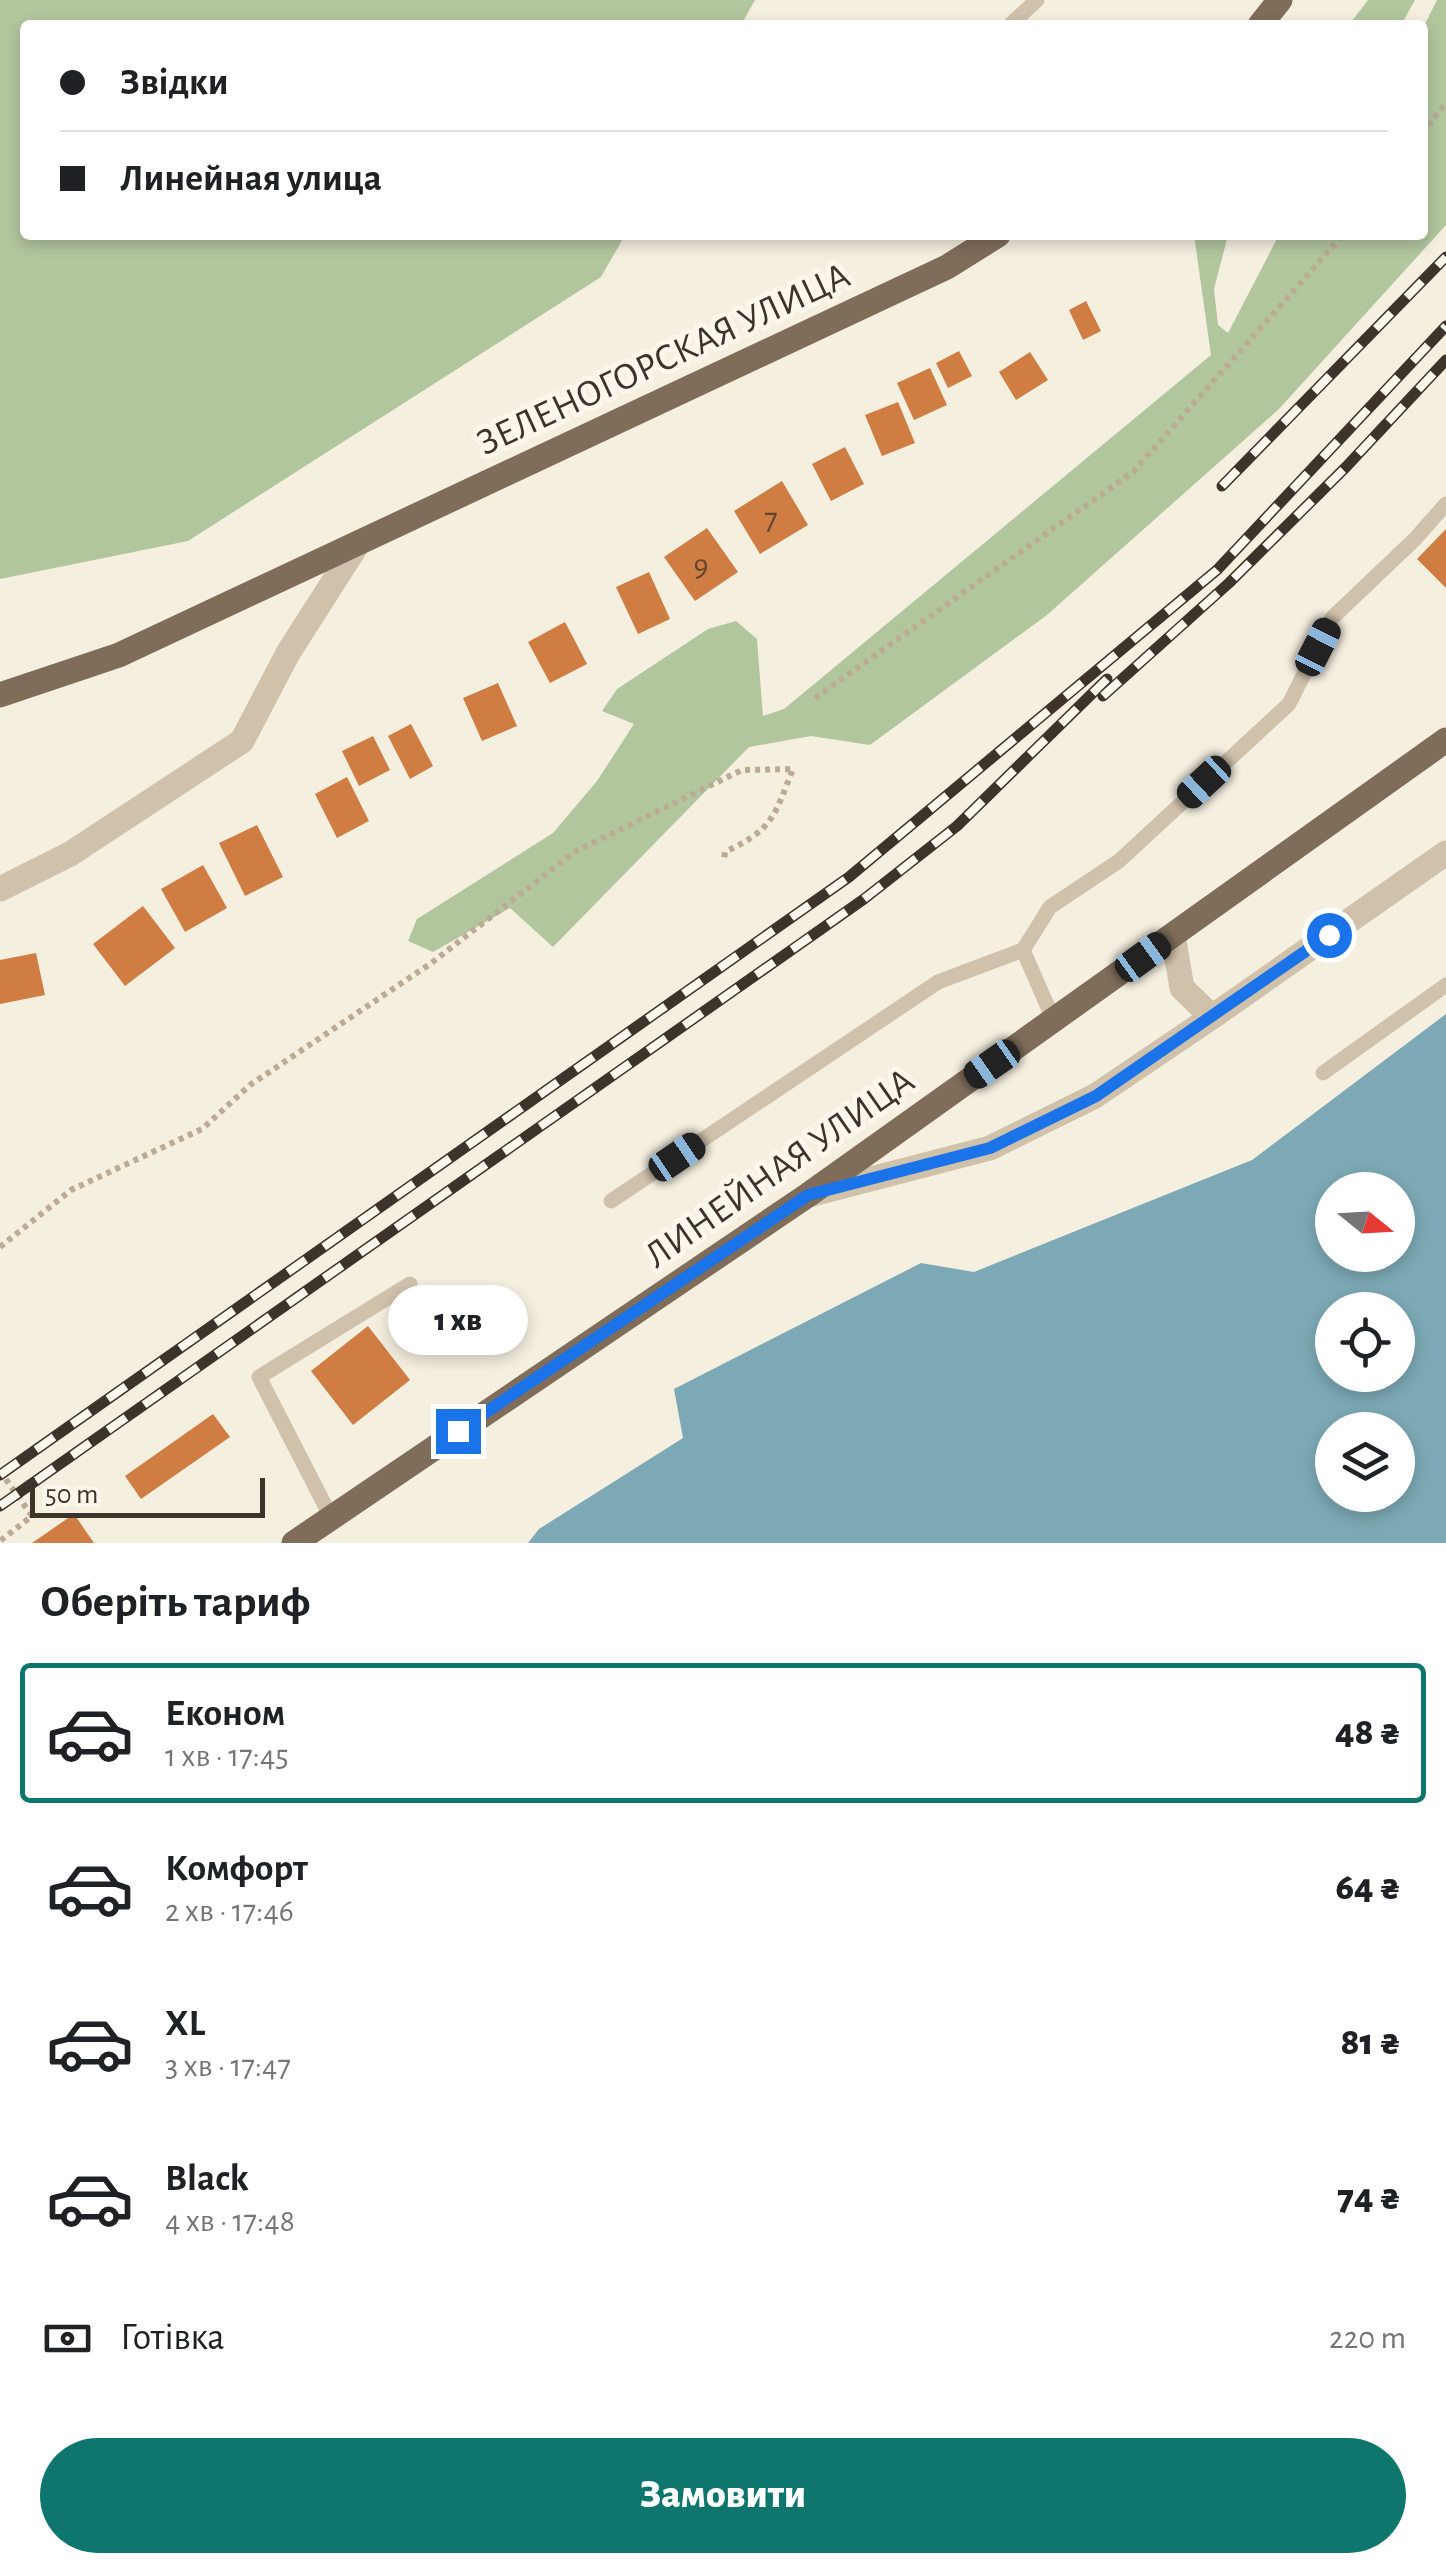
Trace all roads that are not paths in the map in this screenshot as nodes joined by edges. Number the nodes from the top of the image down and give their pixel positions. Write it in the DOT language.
graph roads {
  1 [pos="1037,0"];
  2 [pos="1280,0"];
  3 [pos="1015,20"];
  4 [pos="1264,20"];
  5 [pos="990,240"];
  6 [pos="1446,504"];
  7 [pos="357,545"];
  8 [pos="0,695"];
  9 [pos="1446,740"];
  10 [pos="1446,853"];
  11 [pos="0,890"];
  12 [pos="1173,935"];
  13 [pos="1024,950"];
  14 [pos="1446,985"];
  15 [pos="1212,1017"];
  16 [pos="1054,1021"];
  17 [pos="1323,1072"];
  18 [pos="808,1195"];
  19 [pos="612,1201"];
  20 [pos="410,1284"];
  21 [pos="331,1517"];
  22 [pos="294,1543"];
  1 -- 3 [label="lane"];
  2 -- 4 [label="main road"];
  5 -- 7 [label="main road, ЗЕЛЕНОГОРСКАЯ УЛИЦА"];
  6 -- 13 [label="lane"];
  7 -- 8 [label="main road, ЗЕЛЕНОГОРСКАЯ УЛИЦА"];
  7 -- 11 [label="street"];
  9 -- 12 [label="main road, ЛИНЕЙНАЯ УЛИЦА"];
  10 -- 15 [label="street"];
  12 -- 15 [label="street"];
  12 -- 16 [label="main road, ЛИНЕЙНАЯ УЛИЦА"];
  13 -- 16 [label="lane"];
  13 -- 19 [label="lane"];
  14 -- 17 [label="lane"];
  15 -- 18 [label="street"];
  16 -- 18 [label="main road, ЛИНЕЙНАЯ УЛИЦА"];
  18 -- 21 [label="main road, ЛИНЕЙНАЯ УЛИЦА"];
  20 -- 21 [label="lane"];
  21 -- 22 [label="main road, ЛИНЕЙНАЯ УЛИЦА"];
}
